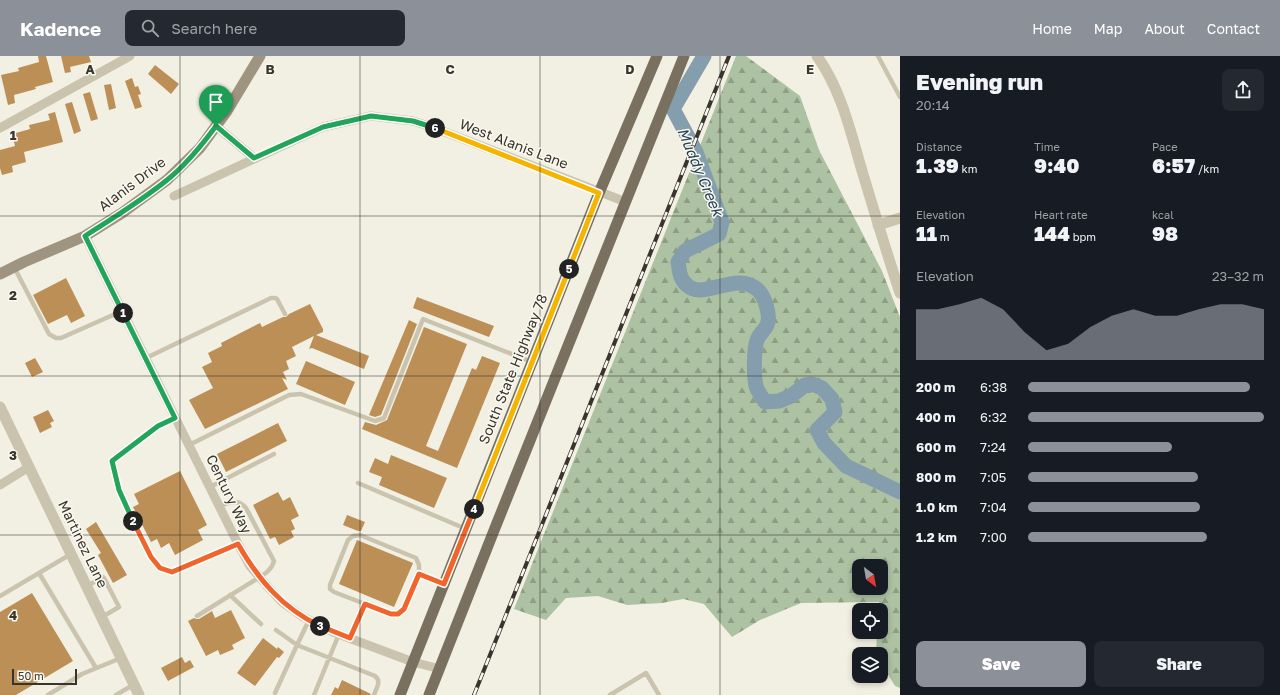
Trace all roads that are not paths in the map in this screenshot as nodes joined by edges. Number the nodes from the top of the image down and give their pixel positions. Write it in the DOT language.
graph roads {
  1 [pos="130,56"];
  2 [pos="260,56"];
  3 [pos="657,56"];
  4 [pos="684,56"];
  5 [pos="817,56"];
  6 [pos="878,56"];
  7 [pos="900,96"];
  8 [pos="216,126"];
  9 [pos="0,128"];
  10 [pos="254,158"];
  11 [pos="599,193"];
  12 [pos="174,196"];
  13 [pos="626,202"];
  14 [pos="900,218"];
  15 [pos="878,225"];
  16 [pos="85,236"];
  17 [pos="14,267"];
  18 [pos="0,274"];
  19 [pos="900,293"];
  20 [pos="122,311"];
  21 [pos="285,314"];
  22 [pos="146,358"];
  23 [pos="532,362"];
  24 [pos="0,407"];
  25 [pos="175,418"];
  26 [pos="189,445"];
  27 [pos="274,454"];
  28 [pos="30,467"];
  29 [pos="358,483"];
  30 [pos="0,485"];
  31 [pos="210,487"];
  32 [pos="219,506"];
  33 [pos="466,529"];
  34 [pos="238,544"];
  35 [pos="71,554"];
  36 [pos="39,573"];
  37 [pos="419,574"];
  38 [pos="260,577"];
  39 [pos="444,584"];
  40 [pos="86,586"];
  41 [pos="230,595"];
  42 [pos="0,596"];
  43 [pos="365,604"];
  44 [pos="197,616"];
  45 [pos="102,617"];
  46 [pos="309,620"];
  47 [pos="261,624"];
  48 [pos="276,630"];
  49 [pos="340,634"];
  50 [pos="350,638"];
  51 [pos="297,645"];
  52 [pos="121,658"];
  53 [pos="329,658"];
  54 [pos="413,662"];
  55 [pos="96,668"];
  56 [pos="440,668"];
  57 [pos="134,684"];
  58 [pos="275,693"];
  59 [pos="48,695"];
  60 [pos="116,695"];
  61 [pos="139,695"];
  62 [pos="314,695"];
  63 [pos="374,695"];
  64 [pos="400,695"];
  65 [pos="429,695"];
  66 [pos="610,695"];
  67 [pos="659,695"];
  1 -- 9 [label="street"];
  2 -- 8 [label="main road, Alanis Drive"];
  3 -- 11 [label="main road, South State Highway 78"];
  4 -- 13 [label="main road"];
  5 -- 15 [label="street"];
  6 -- 7 [label="lane"];
  8 -- 10 [label="street"];
  8 -- 16 [label="main road, Alanis Drive"];
  10 -- 11 [label="street, West Alanis Lane"];
  10 -- 12 [label="street, West Alanis Lane"];
  11 -- 13 [label="street, West Alanis Lane"];
  11 -- 23 [label="main road, South State Highway 78"];
  13 -- 56 [label="main road"];
  14 -- 15 [label="street"];
  15 -- 19 [label="street"];
  16 -- 17 [label="main road, Alanis Drive"];
  16 -- 20 [label="street, Century Way"];
  17 -- 18 [label="main road, Alanis Drive"];
  17 -- 20 [label="lane"];
  20 -- 22 [label="street, Century Way"];
  21 -- 22 [label="lane"];
  22 -- 25 [label="street, Century Way"];
  23 -- 26 [label="lane"];
  23 -- 33 [label="main road, South State Highway 78"];
  24 -- 28 [label="street, Martinez Lane"];
  25 -- 26 [label="street, Century Way"];
  25 -- 34 [label="lane"];
  26 -- 31 [label="street, Century Way"];
  27 -- 31 [label="lane"];
  28 -- 30 [label="street"];
  28 -- 35 [label="street, Martinez Lane"];
  29 -- 33 [label="lane"];
  31 -- 32 [label="street, Century Way"];
  32 -- 34 [label="street, Century Way"];
  32 -- 38 [label="lane"];
  33 -- 39 [label="main road, South State Highway 78"];
  34 -- 38 [label="street, Century Way"];
  35 -- 36 [label="lane"];
  35 -- 40 [label="street, Martinez Lane"];
  36 -- 42 [label="lane"];
  36 -- 55 [label="lane"];
  37 -- 39 [label="lane"];
  37 -- 43 [label="lane"];
  37 -- 43 [label="lane"];
  38 -- 41 [label="lane"];
  38 -- 46 [label="street, Century Way"];
  39 -- 54 [label="main road, South State Highway 78"];
  40 -- 45 [label="street, Martinez Lane"];
  40 -- 45 [label="lane"];
  41 -- 44 [label="lane"];
  41 -- 47 [label="lane"];
  43 -- 50 [label="lane"];
  45 -- 52 [label="street, Martinez Lane"];
  46 -- 49 [label="street, Century Way"];
  46 -- 51 [label="lane"];
  48 -- 51 [label="lane"];
  49 -- 50 [label="street, Century Way"];
  49 -- 53 [label="lane"];
  50 -- 54 [label="street, Century Way"];
  51 -- 53 [label="lane"];
  51 -- 58 [label="lane"];
  52 -- 55 [label="lane"];
  52 -- 57 [label="street, Martinez Lane"];
  53 -- 62 [label="lane"];
  53 -- 63 [label="lane"];
  54 -- 56 [label="street, Century Way"];
  54 -- 64 [label="main road, South State Highway 78"];
  55 -- 59 [label="lane"];
  56 -- 65 [label="main road"];
  57 -- 60 [label="lane"];
  57 -- 61 [label="street, Martinez Lane"];
  66 -- 67 [label="lane"];
}
